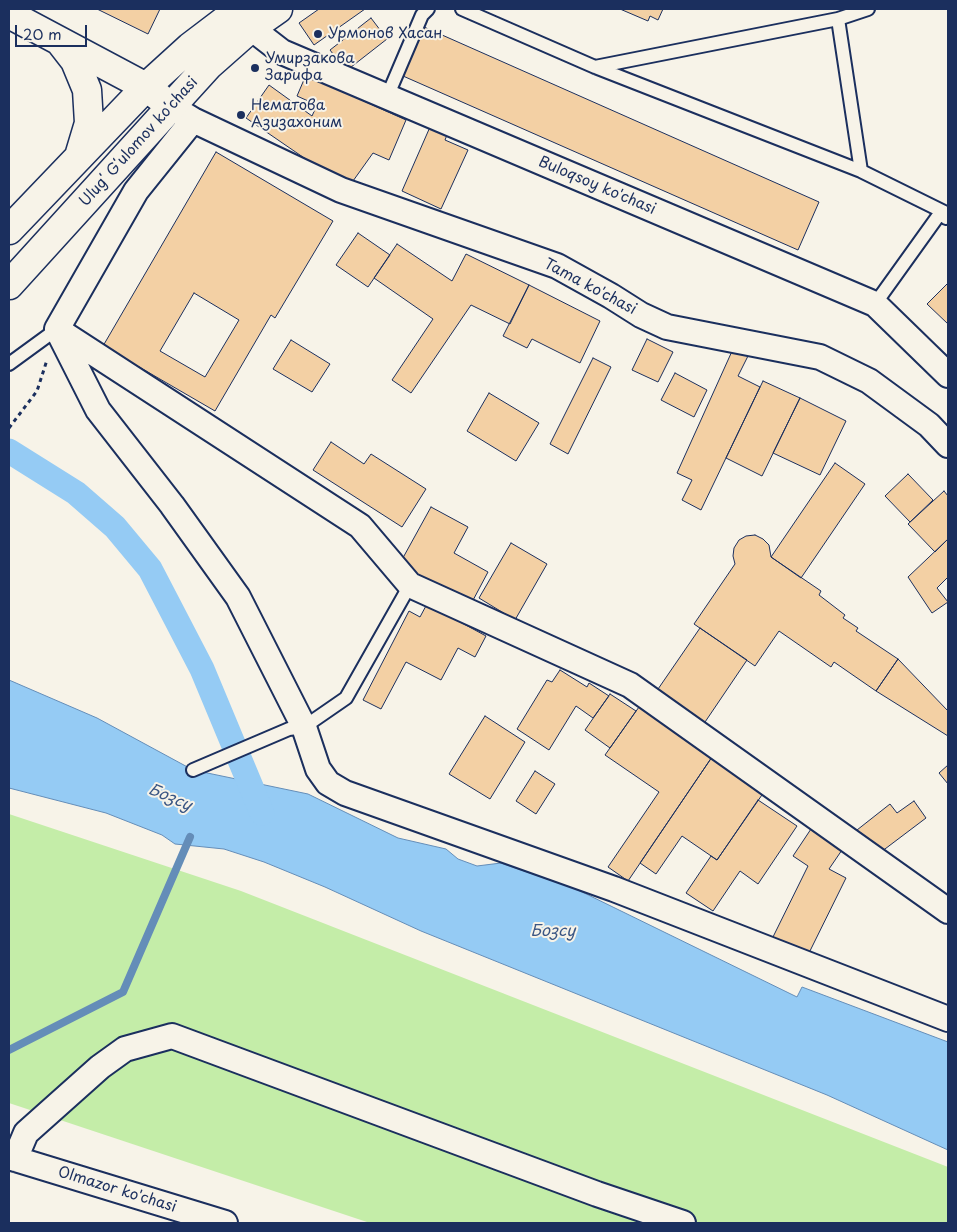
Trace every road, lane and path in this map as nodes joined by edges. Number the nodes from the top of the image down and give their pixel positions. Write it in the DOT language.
graph roads {
  1 [pos="278,9"];
  2 [pos="428,9"];
  3 [pos="462,9"];
  4 [pos="868,9"];
  5 [pos="9,14"];
  6 [pos="243,16"];
  7 [pos="838,19"];
  8 [pos="56,38"];
  9 [pos="595,67"];
  10 [pos="146,87"];
  11 [pos="387,97"];
  12 [pos="182,113"];
  13 [pos="80,153"];
  14 [pos="861,171"];
  15 [pos="946,216"];
  16 [pos="9,230"];
  17 [pos="9,285"];
  18 [pos="875,304"];
  19 [pos="57,329"];
  20 [pos="9,364"];
  21 [pos="948,375"];
  22 [pos="37,391"];
  23 [pos="9,428"];
  24 [pos="948,444"];
  25 [pos="410,584"];
  26 [pos="296,728"];
  27 [pos="193,770"];
  28 [pos="948,911"];
  29 [pos="948,1019"];
  30 [pos="12,1158"];
  31 [pos="224,1223"];
  32 [pos="683,1223"];
  1 -- 6 [label="main road, Ulugʻ Gʻulomov koʻchasi"];
  2 -- 11 [label="lane"];
  3 -- 9 [label="lane"];
  4 -- 7 [label="lane"];
  5 -- 8 [label="main road"];
  6 -- 10 [label="main road, Ulugʻ Gʻulomov koʻchasi"];
  6 -- 11 [label="street, Buloqsoy ko'chasi"];
  6 -- 12 [label="main road, Ulugʻ Gʻulomov koʻchasi"];
  7 -- 9 [label="lane"];
  7 -- 14 [label="lane"];
  8 -- 10 [label="main road"];
  8 -- 13 [label="main road"];
  9 -- 14 [label="lane"];
  10 -- 12 [label="main road"];
  10 -- 13 [label="main road, Ulugʻ Gʻulomov koʻchasi"];
  11 -- 18 [label="street, Buloqsoy ko'chasi"];
  12 -- 17 [label="main road, Ulugʻ Gʻulomov koʻchasi"];
  12 -- 19 [label="street"];
  12 -- 24 [label="street, Tama ko'chasi"];
  13 -- 16 [label="main road, Ulugʻ Gʻulomov koʻchasi"];
  14 -- 15 [label="lane"];
  15 -- 18 [label="lane"];
  18 -- 21 [label="street, Buloqsoy ko'chasi"];
  19 -- 20 [label="lane"];
  19 -- 25 [label="street"];
  19 -- 26 [label="street"];
  22 -- 23 [label="path"];
  25 -- 26 [label="lane"];
  25 -- 28 [label="street"];
  26 -- 27 [label="lane"];
  26 -- 29 [label="street"];
  30 -- 31 [label="street, Olmazor ko'chasi"];
  30 -- 32 [label="street"];
}
